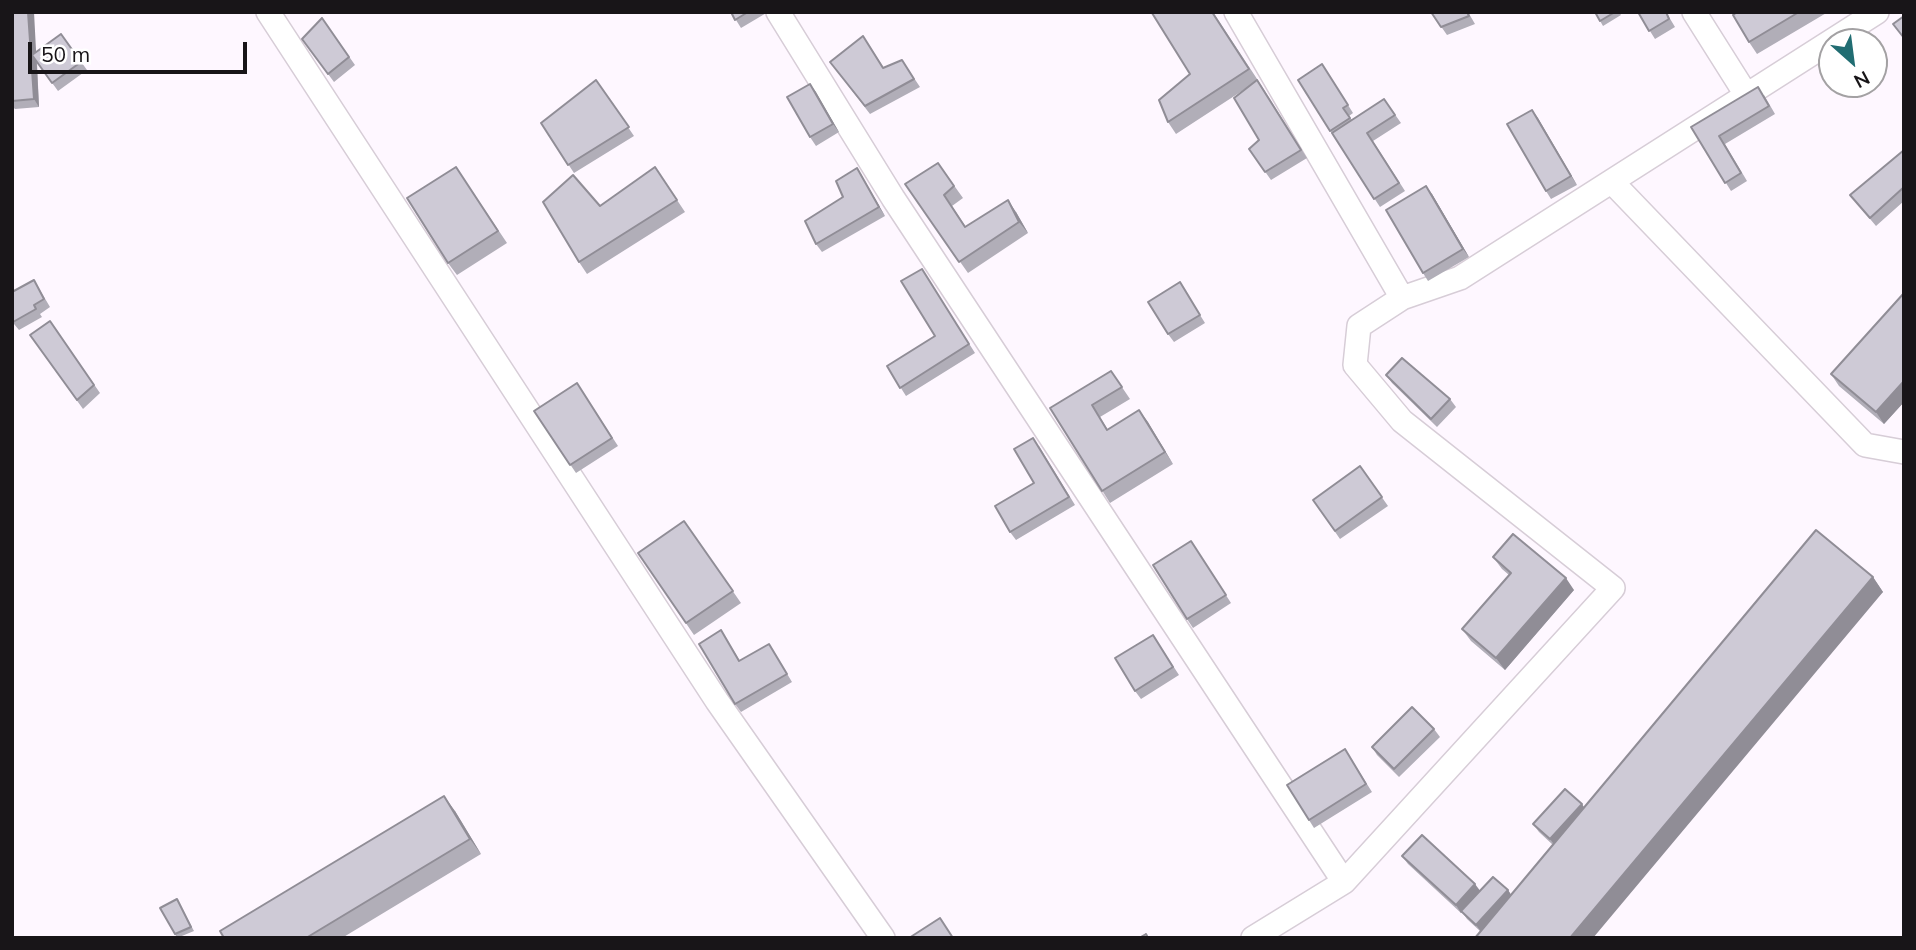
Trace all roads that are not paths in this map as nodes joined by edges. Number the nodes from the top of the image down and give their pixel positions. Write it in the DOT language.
graph roads {
  1 [pos="268,12"];
  2 [pos="778,12"];
  3 [pos="1236,12"];
  4 [pos="1694,12"];
  5 [pos="1877,12"];
  6 [pos="1747,96"];
  7 [pos="1612,182"];
  8 [pos="1402,298"];
  9 [pos="1904,452"];
  10 [pos="1343,882"];
  11 [pos="883,938"];
  12 [pos="1253,938"];
  1 -- 11 [label="street"];
  2 -- 10 [label="street"];
  3 -- 8 [label="street"];
  4 -- 6 [label="street"];
  5 -- 6 [label="street"];
  6 -- 7 [label="street"];
  7 -- 8 [label="street"];
  7 -- 9 [label="street"];
  8 -- 10 [label="street"];
  10 -- 12 [label="street"];
}
